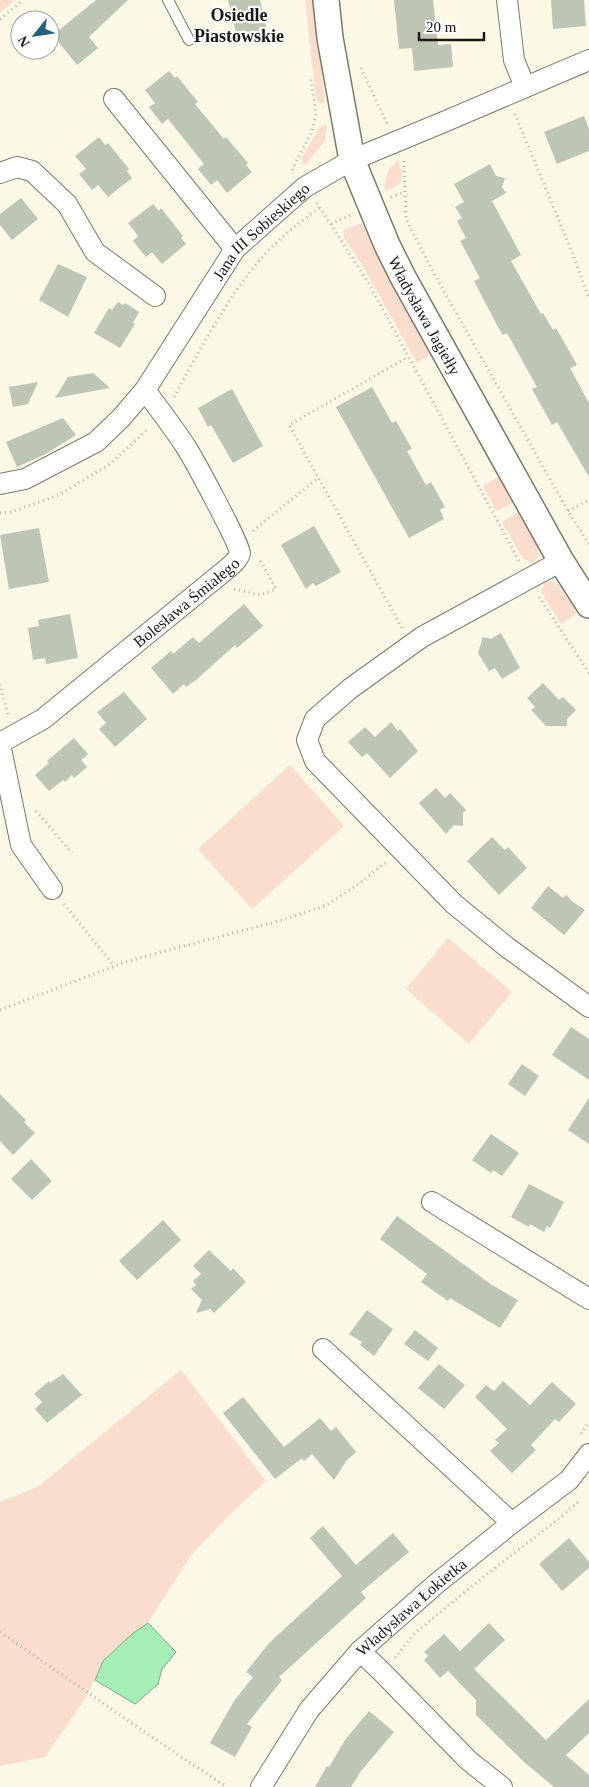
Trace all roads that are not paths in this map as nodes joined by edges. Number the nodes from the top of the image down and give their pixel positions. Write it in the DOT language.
graph roads {
  1 [pos="168,0"];
  2 [pos="326,0"];
  3 [pos="507,0"];
  4 [pos="189,40"];
  5 [pos="589,60"];
  6 [pos="525,87"];
  7 [pos="114,99"];
  8 [pos="352,160"];
  9 [pos="0,173"];
  10 [pos="235,249"];
  11 [pos="155,296"];
  12 [pos="145,390"];
  13 [pos="0,484"];
  14 [pos="561,560"];
  15 [pos="589,605"];
  16 [pos="0,744"];
  17 [pos="52,889"];
  18 [pos="589,1007"];
  19 [pos="432,1202"];
  20 [pos="589,1299"];
  21 [pos="323,1349"];
  22 [pos="589,1454"];
  23 [pos="512,1523"];
  24 [pos="360,1651"];
  25 [pos="261,1787"];
  26 [pos="502,1787"];
  1 -- 4 [label="lane"];
  2 -- 8 [label="street, Władysława Jagiełły"];
  3 -- 6 [label="street"];
  5 -- 6 [label="street, Jana III Sobieskiego"];
  6 -- 8 [label="street, Jana III Sobieskiego"];
  7 -- 10 [label="street"];
  8 -- 10 [label="street, Jana III Sobieskiego"];
  8 -- 14 [label="street, Władysława Jagiełły"];
  9 -- 11 [label="street"];
  10 -- 12 [label="street, Jana III Sobieskiego"];
  12 -- 13 [label="street, Jana III Sobieskiego"];
  12 -- 16 [label="street, Bolesława Śmiałego"];
  14 -- 15 [label="street, Władysława Jagiełły"];
  14 -- 18 [label="street"];
  16 -- 17 [label="street, Bolesława Śmiałego"];
  19 -- 20 [label="street"];
  21 -- 23 [label="street"];
  22 -- 23 [label="street, Władysława Łokietka"];
  23 -- 24 [label="street, Władysława Łokietka"];
  24 -- 25 [label="street, Władysława Łokietka"];
  24 -- 26 [label="street"];
}
